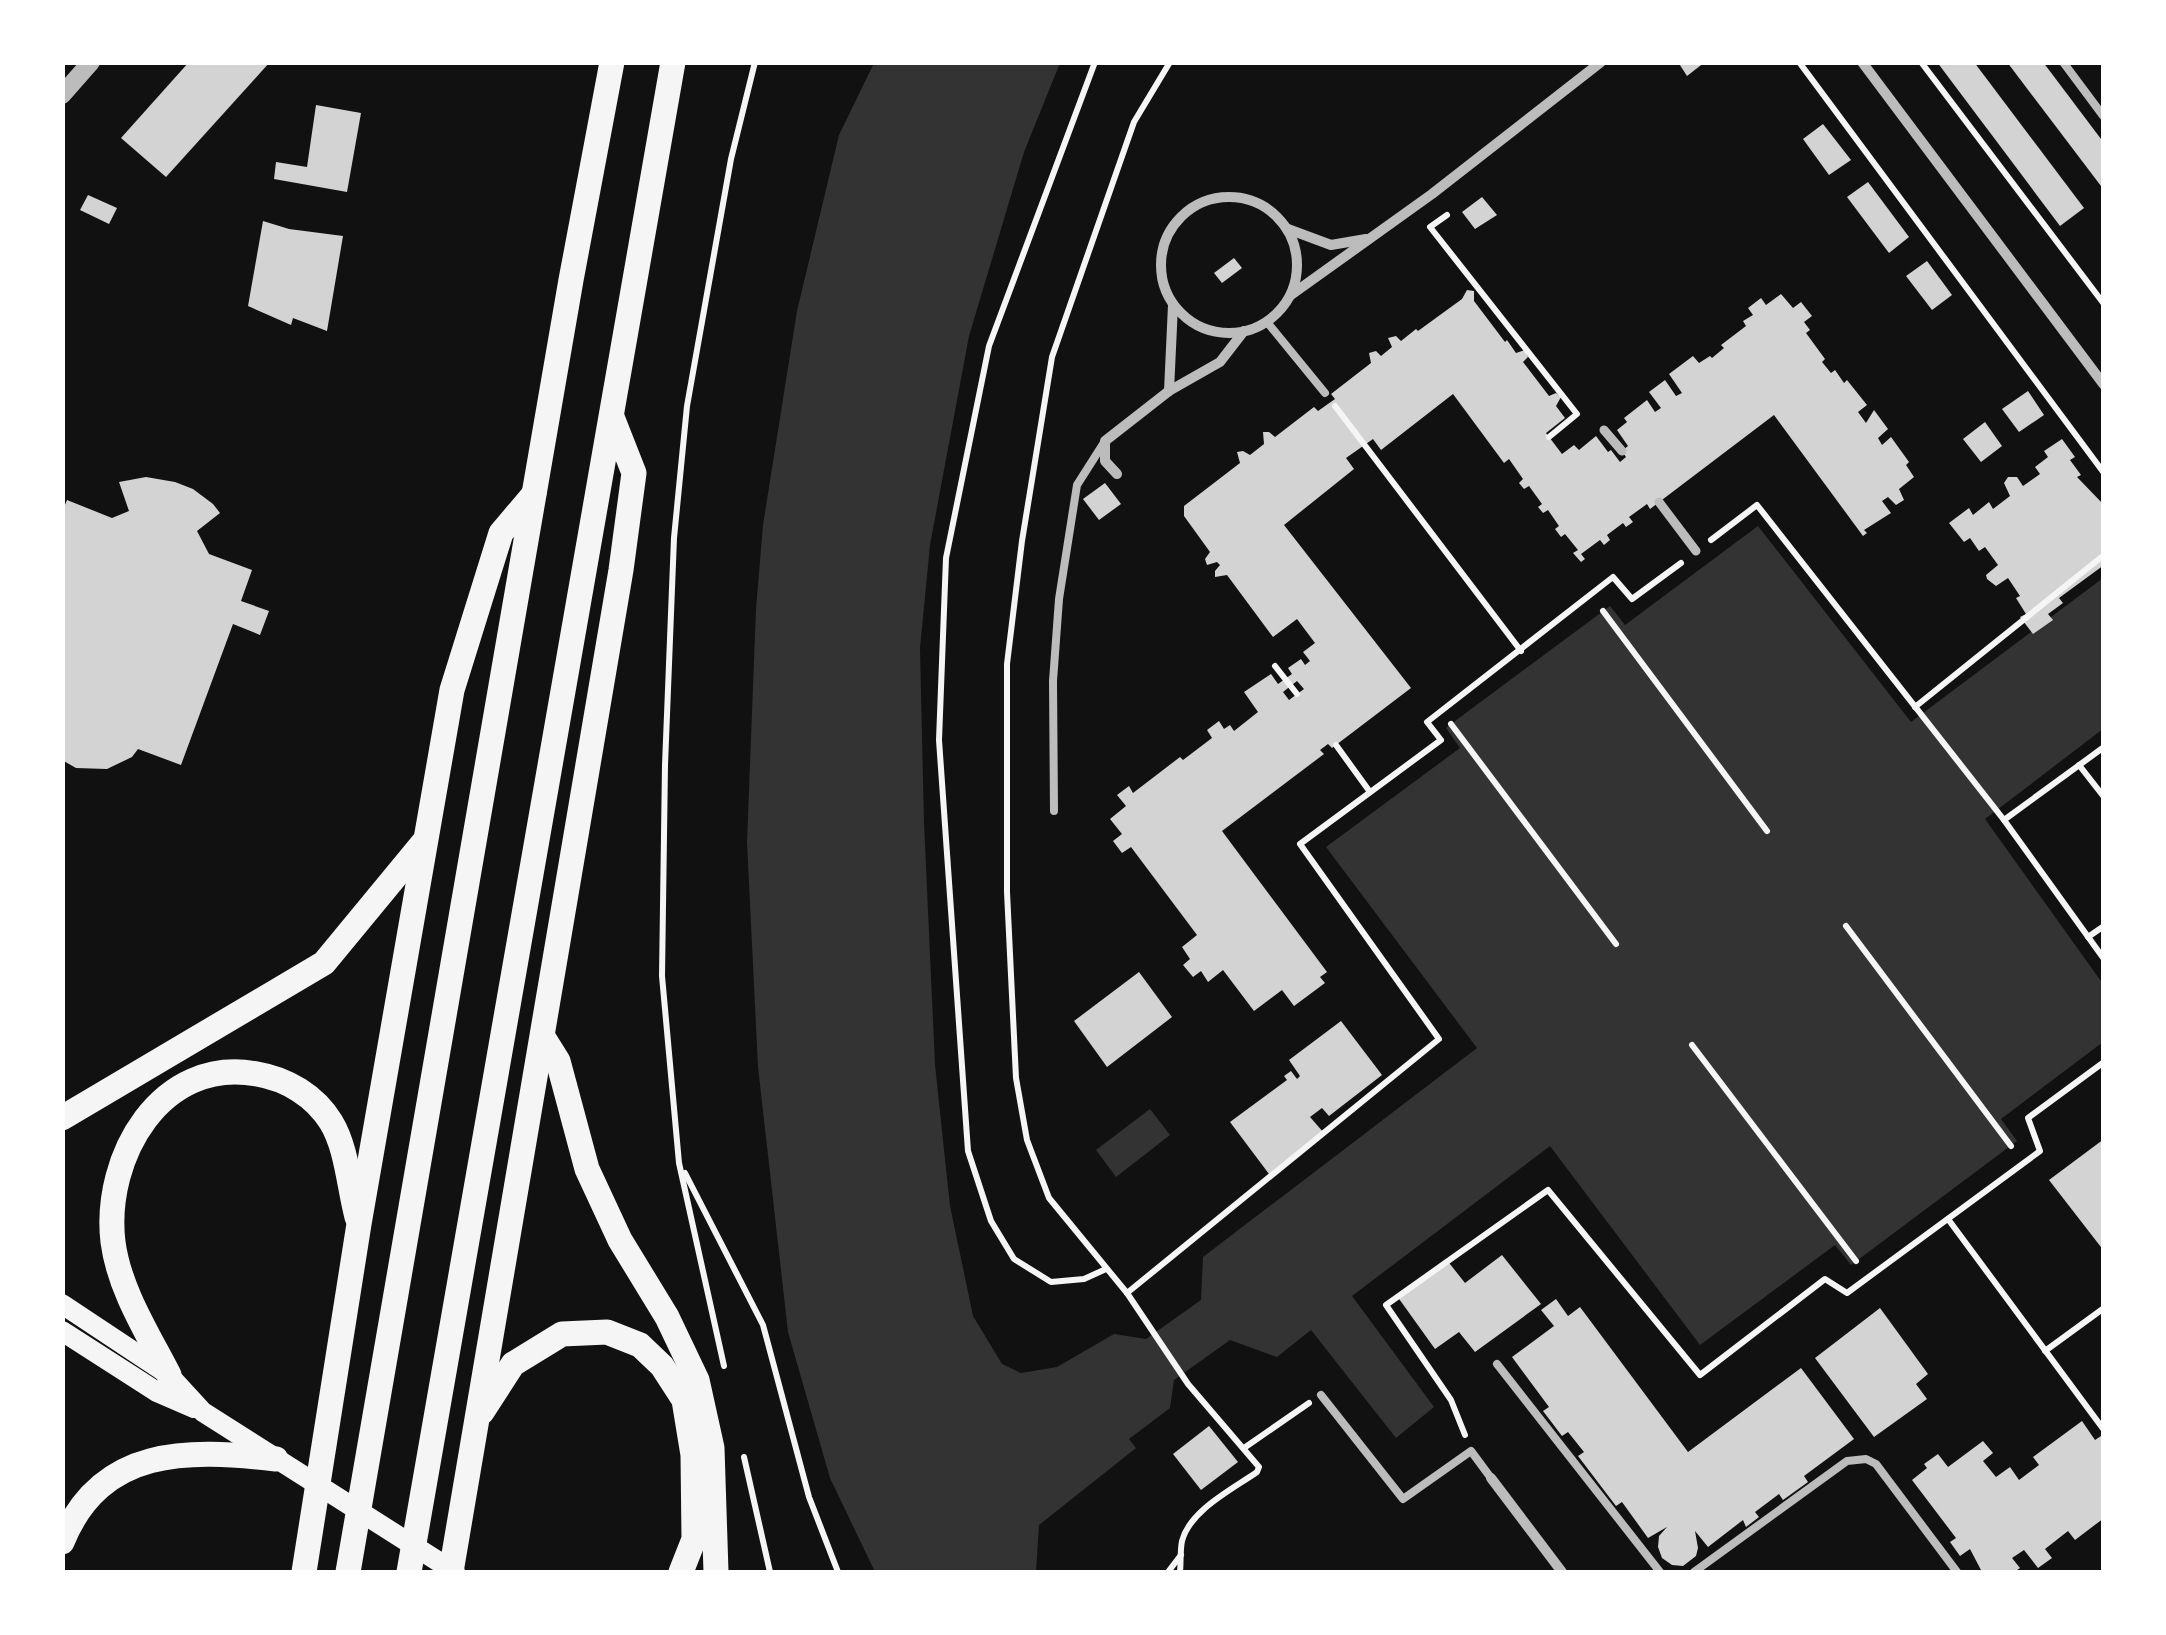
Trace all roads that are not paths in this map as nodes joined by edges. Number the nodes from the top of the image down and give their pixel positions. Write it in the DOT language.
graph roads {
  1 [pos="90,62"];
  2 [pos="612,62"];
  3 [pos="673,62"];
  4 [pos="1601,62"];
  5 [pos="1862,62"];
  6 [pos="2063,62"];
  7 [pos="62,95"];
  8 [pos="2104,117"];
  9 [pos="1288,230"];
  10 [pos="1372,238"];
  11 [pos="1290,295"];
  12 [pos="1173,305"];
  13 [pos="1267,322"];
  14 [pos="1244,331"];
  15 [pos="2104,385"];
  16 [pos="1169,391"];
  17 [pos="1325,393"];
  18 [pos="612,416"];
  19 [pos="1604,430"];
  20 [pos="1105,441"];
  21 [pos="1622,451"];
  22 [pos="1117,474"];
  23 [pos="534,494"];
  24 [pos="1659,502"];
  25 [pos="1696,551"];
  26 [pos="1054,811"];
  27 [pos="429,835"];
  28 [pos="543,1037"];
  29 [pos="62,1118"];
  30 [pos="359,1224"];
  31 [pos="62,1304"];
  32 [pos="62,1331"];
  33 [pos="1497,1364"];
  34 [pos="169,1375"];
  35 [pos="1321,1395"];
  36 [pos="204,1412"];
  37 [pos="474,1425"];
  38 [pos="283,1465"];
  39 [pos="1491,1478"];
  40 [pos="62,1542"];
  41 [pos="304,1572"];
  42 [pos="348,1572"];
  43 [pos="408,1572"];
  44 [pos="452,1572"];
  45 [pos="681,1572"];
  46 [pos="716,1572"];
  47 [pos="1562,1572"];
  48 [pos="1660,1572"];
  49 [pos="1694,1572"];
  50 [pos="1957,1572"];
  1 -- 7 [label="street"];
  2 -- 23 [label="main road"];
  3 -- 18 [label="main road"];
  4 -- 10 [label="street"];
  5 -- 15 [label="street"];
  6 -- 8 [label="lane"];
  9 -- 10 [label="street"];
  9 -- 11 [label="street"];
  9 -- 12 [label="street"];
  10 -- 11 [label="street"];
  11 -- 13 [label="street"];
  12 -- 14 [label="street"];
  12 -- 16 [label="street"];
  13 -- 14 [label="street"];
  13 -- 17 [label="lane"];
  14 -- 16 [label="street"];
  16 -- 20 [label="street"];
  18 -- 28 [label="main road"];
  18 -- 43 [label="main road"];
  19 -- 21 [label="street"];
  20 -- 22 [label="street"];
  20 -- 26 [label="lane"];
  23 -- 27 [label="main road"];
  23 -- 42 [label="main road"];
  24 -- 25 [label="street"];
  27 -- 29 [label="main road"];
  27 -- 30 [label="main road"];
  28 -- 37 [label="main road"];
  28 -- 46 [label="main road"];
  30 -- 34 [label="main road"];
  30 -- 41 [label="main road"];
  31 -- 34 [label="main road"];
  32 -- 36 [label="main road"];
  33 -- 48 [label="lane"];
  34 -- 36 [label="main road"];
  35 -- 39 [label="lane"];
  36 -- 38 [label="main road"];
  37 -- 44 [label="main road"];
  37 -- 45 [label="main road"];
  38 -- 40 [label="main road"];
  38 -- 44 [label="main road"];
  39 -- 47 [label="street"];
  49 -- 50 [label="lane"];
}
